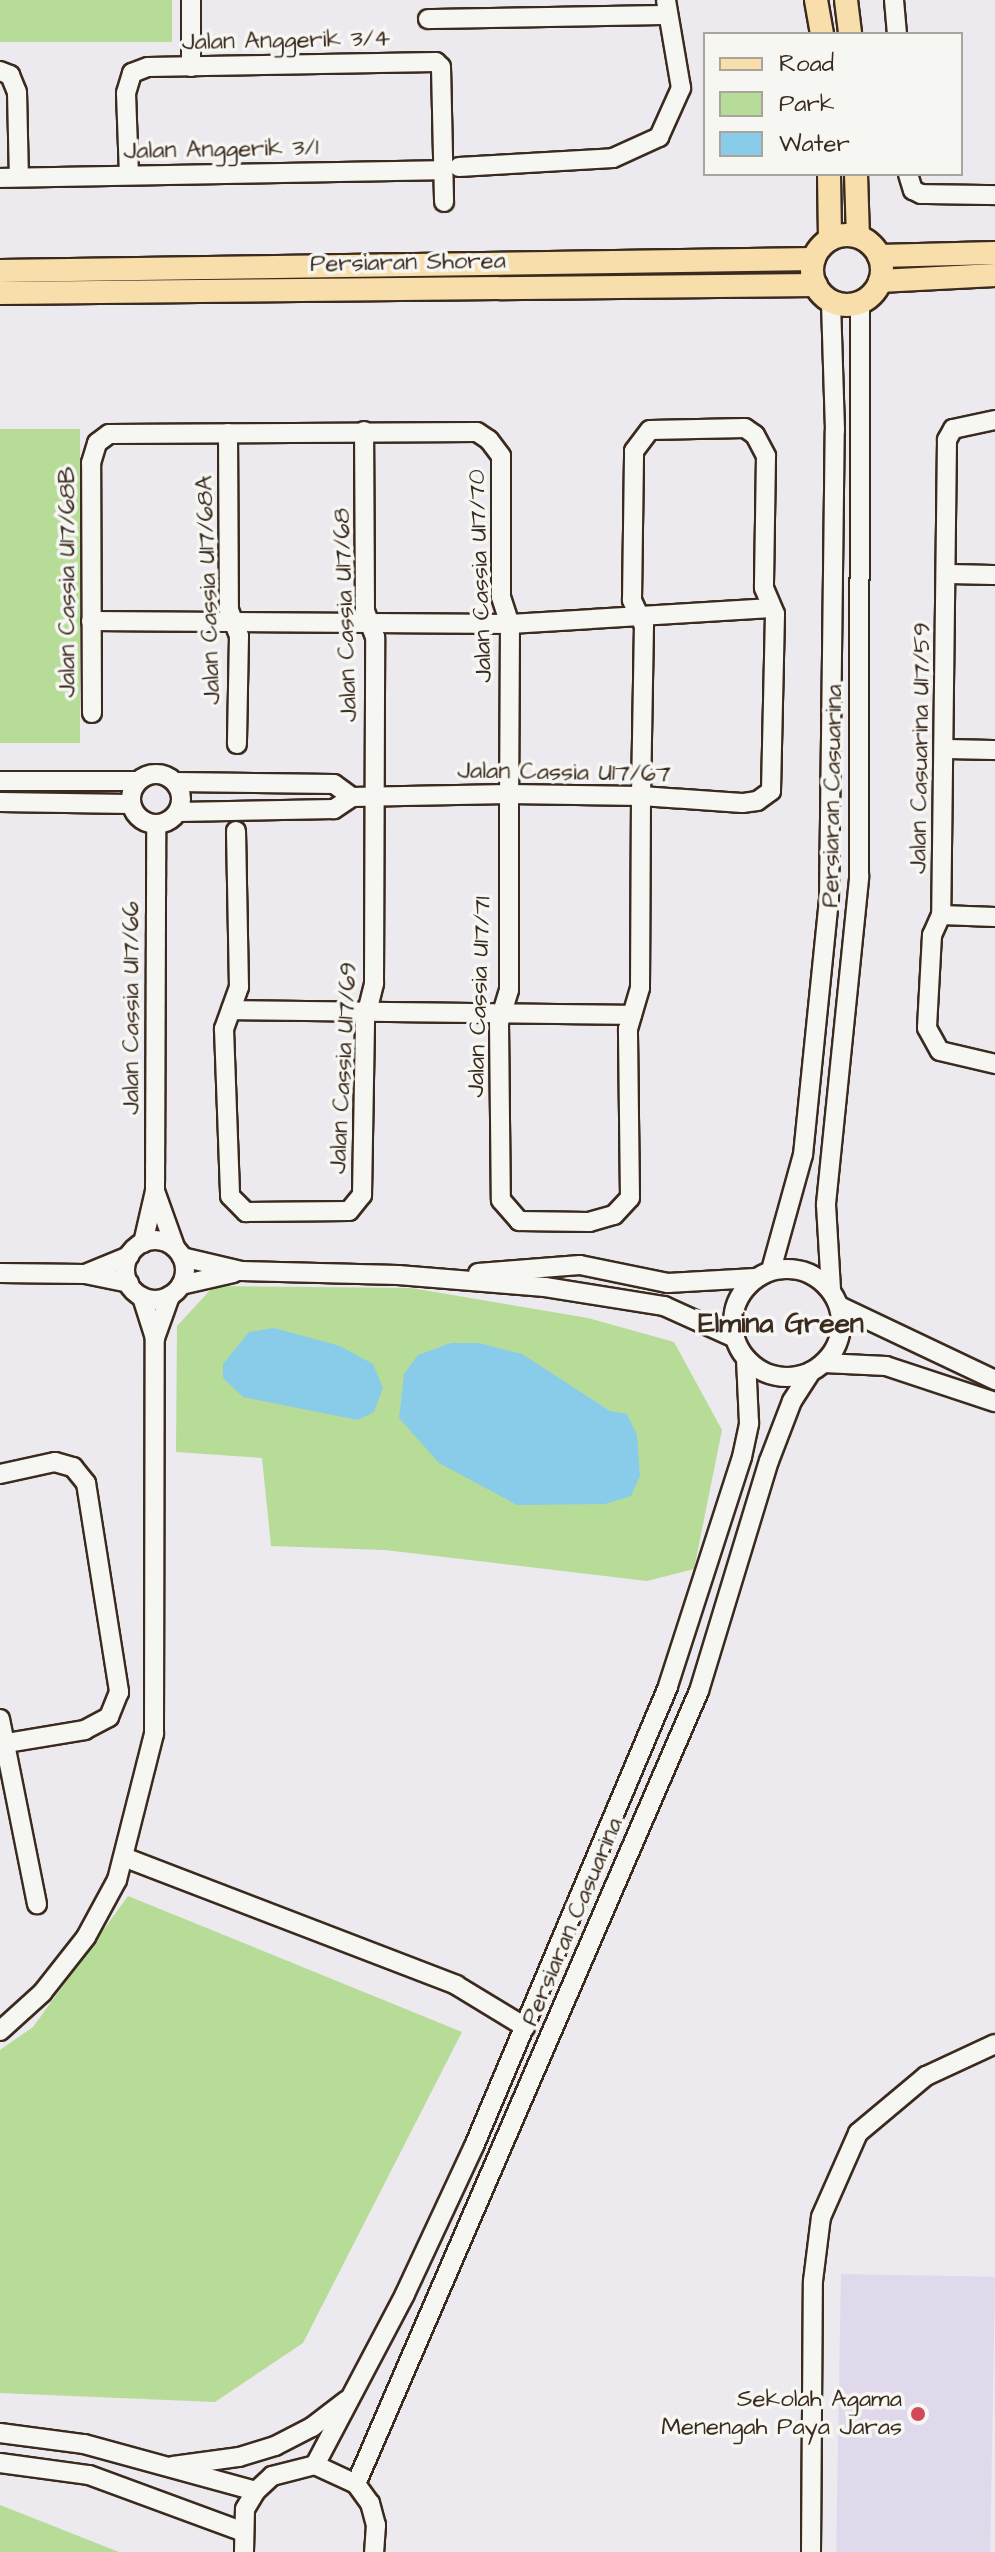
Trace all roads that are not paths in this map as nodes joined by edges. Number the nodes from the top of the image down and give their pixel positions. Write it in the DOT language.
graph roads {
  1 [pos="191,0"];
  2 [pos="816,0"];
  3 [pos="894,0"];
  4 [pos="667,7"];
  5 [pos="428,19"];
  6 [pos="822,32"];
  7 [pos="897,32"];
  8 [pos="191,67"];
  9 [pos="0,71"];
  10 [pos="451,169"];
  11 [pos="129,175"];
  12 [pos="829,176"];
  13 [pos="856,176"];
  14 [pos="9,178"];
  15 [pos="911,182"];
  16 [pos="995,195"];
  17 [pos="444,202"];
  18 [pos="858,236"];
  19 [pos="830,239"];
  20 [pos="995,253"];
  21 [pos="879,256"];
  22 [pos="814,259"];
  23 [pos="0,271"];
  24 [pos="995,275"];
  25 [pos="880,281"];
  26 [pos="0,293"];
  27 [pos="824,293"];
  28 [pos="860,302"];
  29 [pos="995,420"];
  30 [pos="364,431"];
  31 [pos="228,433"];
  32 [pos="948,574"];
  33 [pos="995,575"];
  34 [pos="772,608"];
  35 [pos="640,617"];
  36 [pos="91,621"];
  37 [pos="234,622"];
  38 [pos="369,622"];
  39 [pos="510,624"];
  40 [pos="92,713"];
  41 [pos="237,744"];
  42 [pos="945,749"];
  43 [pos="995,750"];
  44 [pos="0,781"];
  45 [pos="138,781"];
  46 [pos="175,782"];
  47 [pos="252,782"];
  48 [pos="509,794"];
  49 [pos="641,796"];
  50 [pos="352,797"];
  51 [pos="374,798"];
  52 [pos="0,802"];
  53 [pos="131,804"];
  54 [pos="252,809"];
  55 [pos="178,812"];
  56 [pos="156,825"];
  57 [pos="236,831"];
  58 [pos="941,915"];
  59 [pos="995,917"];
  60 [pos="503,1009"];
  61 [pos="231,1010"];
  62 [pos="368,1010"];
  63 [pos="632,1015"];
  64 [pos="995,1064"];
  65 [pos="155,1191"];
  66 [pos="143,1243"];
  67 [pos="178,1252"];
  68 [pos="129,1256"];
  69 [pos="241,1271"];
  70 [pos="0,1273"];
  71 [pos="85,1274"];
  72 [pos="763,1274"];
  73 [pos="439,1277"];
  74 [pos="135,1290"];
  75 [pos="176,1291"];
  76 [pos="835,1298"];
  77 [pos="155,1338"];
  78 [pos="735,1338"];
  79 [pos="746,1359"];
  80 [pos="817,1368"];
  81 [pos="995,1380"];
  82 [pos="995,1402"];
  83 [pos="0,1474"];
  84 [pos="0,1719"];
  85 [pos="2,1744"];
  86 [pos="126,1858"];
  87 [pos="37,1904"];
  88 [pos="525,2027"];
  89 [pos="0,2031"];
  90 [pos="995,2044"];
  91 [pos="353,2396"];
  92 [pos="0,2433"];
  93 [pos="0,2463"];
  94 [pos="315,2465"];
  95 [pos="166,2467"];
  96 [pos="356,2484"];
  97 [pos="256,2491"];
  98 [pos="241,2531"];
  99 [pos="244,2552"];
  100 [pos="374,2552"];
  101 [pos="811,2552"];
  1 -- 8 [label="street"];
  2 -- 6 [label="main road"];
  3 -- 7 [label="street"];
  4 -- 5 [label="street"];
  4 -- 10 [label="street, Jalan Anggerik 3/1"];
  8 -- 10 [label="street, Jalan Anggerik 3/4"];
  8 -- 11 [label="street, Jalan Anggerik 3/4"];
  9 -- 14 [label="street"];
  10 -- 11 [label="street, Jalan Anggerik 3/1"];
  10 -- 17 [label="street"];
  11 -- 14 [label="street, Jalan Anggerik 3/1"];
  12 -- 19 [label="main road"];
  13 -- 18 [label="main road"];
  15 -- 16 [label="street"];
  18 -- 19 [label="main road"];
  18 -- 21 [label="main road"];
  19 -- 22 [label="main road"];
  20 -- 21 [label="main road"];
  21 -- 25 [label="main road"];
  22 -- 23 [label="main road, Persiaran Shorea"];
  22 -- 27 [label="main road"];
  24 -- 25 [label="main road"];
  25 -- 28 [label="main road"];
  26 -- 27 [label="main road, Persiaran Shorea"];
  27 -- 28 [label="main road"];
  27 -- 72 [label="street, Persiaran Casuarina"];
  28 -- 76 [label="street, Persiaran Casuarina"];
  29 -- 32 [label="street, Jalan Casuarina U17/59"];
  30 -- 31 [label="street, Jalan Cassia U17/70"];
  30 -- 38 [label="street, Jalan Cassia U17/68"];
  30 -- 39 [label="street, Jalan Cassia U17/70"];
  31 -- 36 [label="street, Jalan Cassia U17/68B"];
  31 -- 37 [label="street, Jalan Cassia U17/68A"];
  32 -- 33 [label="street"];
  32 -- 42 [label="street, Jalan Casuarina U17/59"];
  34 -- 35 [label="street"];
  34 -- 35 [label="street"];
  34 -- 49 [label="street, Jalan Cassia U17/67"];
  35 -- 39 [label="street"];
  35 -- 49 [label="street"];
  36 -- 37 [label="street"];
  36 -- 40 [label="street, Jalan Cassia U17/68B"];
  37 -- 38 [label="street"];
  37 -- 41 [label="street, Jalan Cassia U17/68A"];
  38 -- 39 [label="street"];
  38 -- 51 [label="street, Jalan Cassia U17/68"];
  39 -- 48 [label="street, Jalan Cassia U17/70"];
  42 -- 43 [label="street"];
  42 -- 58 [label="street, Jalan Casuarina U17/59"];
  44 -- 45 [label="street"];
  45 -- 46 [label="street"];
  45 -- 53 [label="street"];
  46 -- 47 [label="street, Jalan Cassia U17/67"];
  46 -- 55 [label="street"];
  47 -- 50 [label="street, Jalan Cassia U17/67"];
  47 -- 54 [label="street"];
  48 -- 49 [label="street, Jalan Cassia U17/67"];
  48 -- 51 [label="street, Jalan Cassia U17/67"];
  48 -- 60 [label="street, Jalan Cassia U17/71"];
  49 -- 63 [label="street"];
  50 -- 51 [label="street, Jalan Cassia U17/67"];
  50 -- 54 [label="street, Jalan Cassia U17/67"];
  51 -- 62 [label="street, Jalan Cassia U17/69"];
  52 -- 53 [label="street"];
  53 -- 56 [label="street"];
  54 -- 55 [label="street, Jalan Cassia U17/67"];
  55 -- 56 [label="street"];
  56 -- 65 [label="street, Jalan Cassia U17/66"];
  57 -- 61 [label="street"];
  58 -- 59 [label="street"];
  58 -- 64 [label="street, Jalan Casuarina U17/59"];
  60 -- 62 [label="street"];
  60 -- 63 [label="street"];
  60 -- 63 [label="street, Jalan Cassia U17/71"];
  61 -- 62 [label="street"];
  61 -- 62 [label="street, Jalan Cassia U17/69"];
  65 -- 66 [label="street, Jalan Cassia U17/66"];
  65 -- 67 [label="street, Jalan Cassia U17/66"];
  66 -- 67 [label="street"];
  66 -- 68 [label="street"];
  67 -- 69 [label="street"];
  67 -- 75 [label="street"];
  68 -- 71 [label="street"];
  68 -- 74 [label="street"];
  69 -- 73 [label="street"];
  69 -- 75 [label="street"];
  70 -- 71 [label="street"];
  71 -- 74 [label="street"];
  72 -- 73 [label="street"];
  72 -- 76 [label="street"];
  72 -- 78 [label="street"];
  73 -- 78 [label="street"];
  74 -- 75 [label="street"];
  74 -- 77 [label="street"];
  75 -- 77 [label="street"];
  76 -- 80 [label="street"];
  76 -- 81 [label="street"];
  77 -- 86 [label="street"];
  78 -- 79 [label="street"];
  79 -- 80 [label="street"];
  79 -- 88 [label="street, Persiaran Casuarina"];
  80 -- 82 [label="street"];
  80 -- 96 [label="street, Persiaran Casuarina"];
  83 -- 85 [label="street"];
  84 -- 85 [label="street"];
  85 -- 87 [label="street"];
  86 -- 88 [label="street"];
  86 -- 89 [label="street"];
  88 -- 91 [label="street, Persiaran Casuarina"];
  90 -- 101 [label="street"];
  91 -- 94 [label="street, Persiaran Casuarina"];
  91 -- 95 [label="street"];
  92 -- 95 [label="street"];
  93 -- 98 [label="street"];
  94 -- 96 [label="street"];
  94 -- 97 [label="street"];
  95 -- 97 [label="street"];
  96 -- 100 [label="street"];
  97 -- 98 [label="street"];
  98 -- 99 [label="street"];
}
